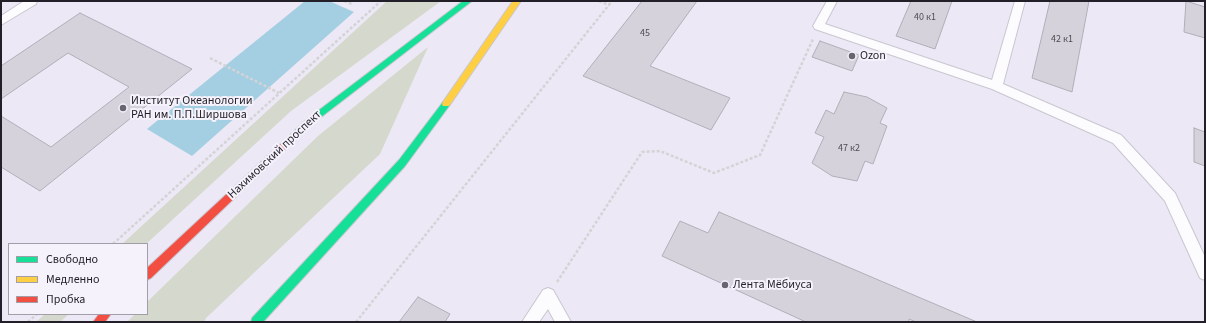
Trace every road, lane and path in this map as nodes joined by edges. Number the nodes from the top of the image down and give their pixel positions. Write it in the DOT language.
graph roads {
  1 [pos="32,1"];
  2 [pos="344,1"];
  3 [pos="381,1"];
  4 [pos="468,1"];
  5 [pos="599,1"];
  6 [pos="612,1"];
  7 [pos="832,1"];
  8 [pos="1020,1"];
  9 [pos="352,4"];
  10 [pos="513,4"];
  11 [pos="609,4"];
  12 [pos="1,21"];
  13 [pos="819,26"];
  14 [pos="210,58"];
  15 [pos="996,86"];
  16 [pos="279,93"];
  17 [pos="115,243"];
  18 [pos="1205,273"];
  19 [pos="148,274"];
  20 [pos="548,295"];
  21 [pos="36,315"];
  22 [pos="28,322"];
  23 [pos="256,322"];
  24 [pos="356,322"];
  25 [pos="530,322"];
  26 [pos="563,322"];
  1 -- 12 [label="lane"];
  2 -- 9 [label="path"];
  3 -- 16 [label="path"];
  4 -- 19 [label="main road, Нахимовский проспект"];
  5 -- 11 [label="path"];
  6 -- 11 [label="path"];
  7 -- 13 [label="lane"];
  8 -- 15 [label="lane"];
  10 -- 23 [label="main road"];
  11 -- 24 [label="path"];
  13 -- 15 [label="lane"];
  13 -- 20 [label="path"];
  14 -- 16 [label="path"];
  15 -- 18 [label="lane"];
  16 -- 17 [label="path"];
  20 -- 25 [label="lane"];
  20 -- 26 [label="lane"];
  21 -- 22 [label="path"];
}
